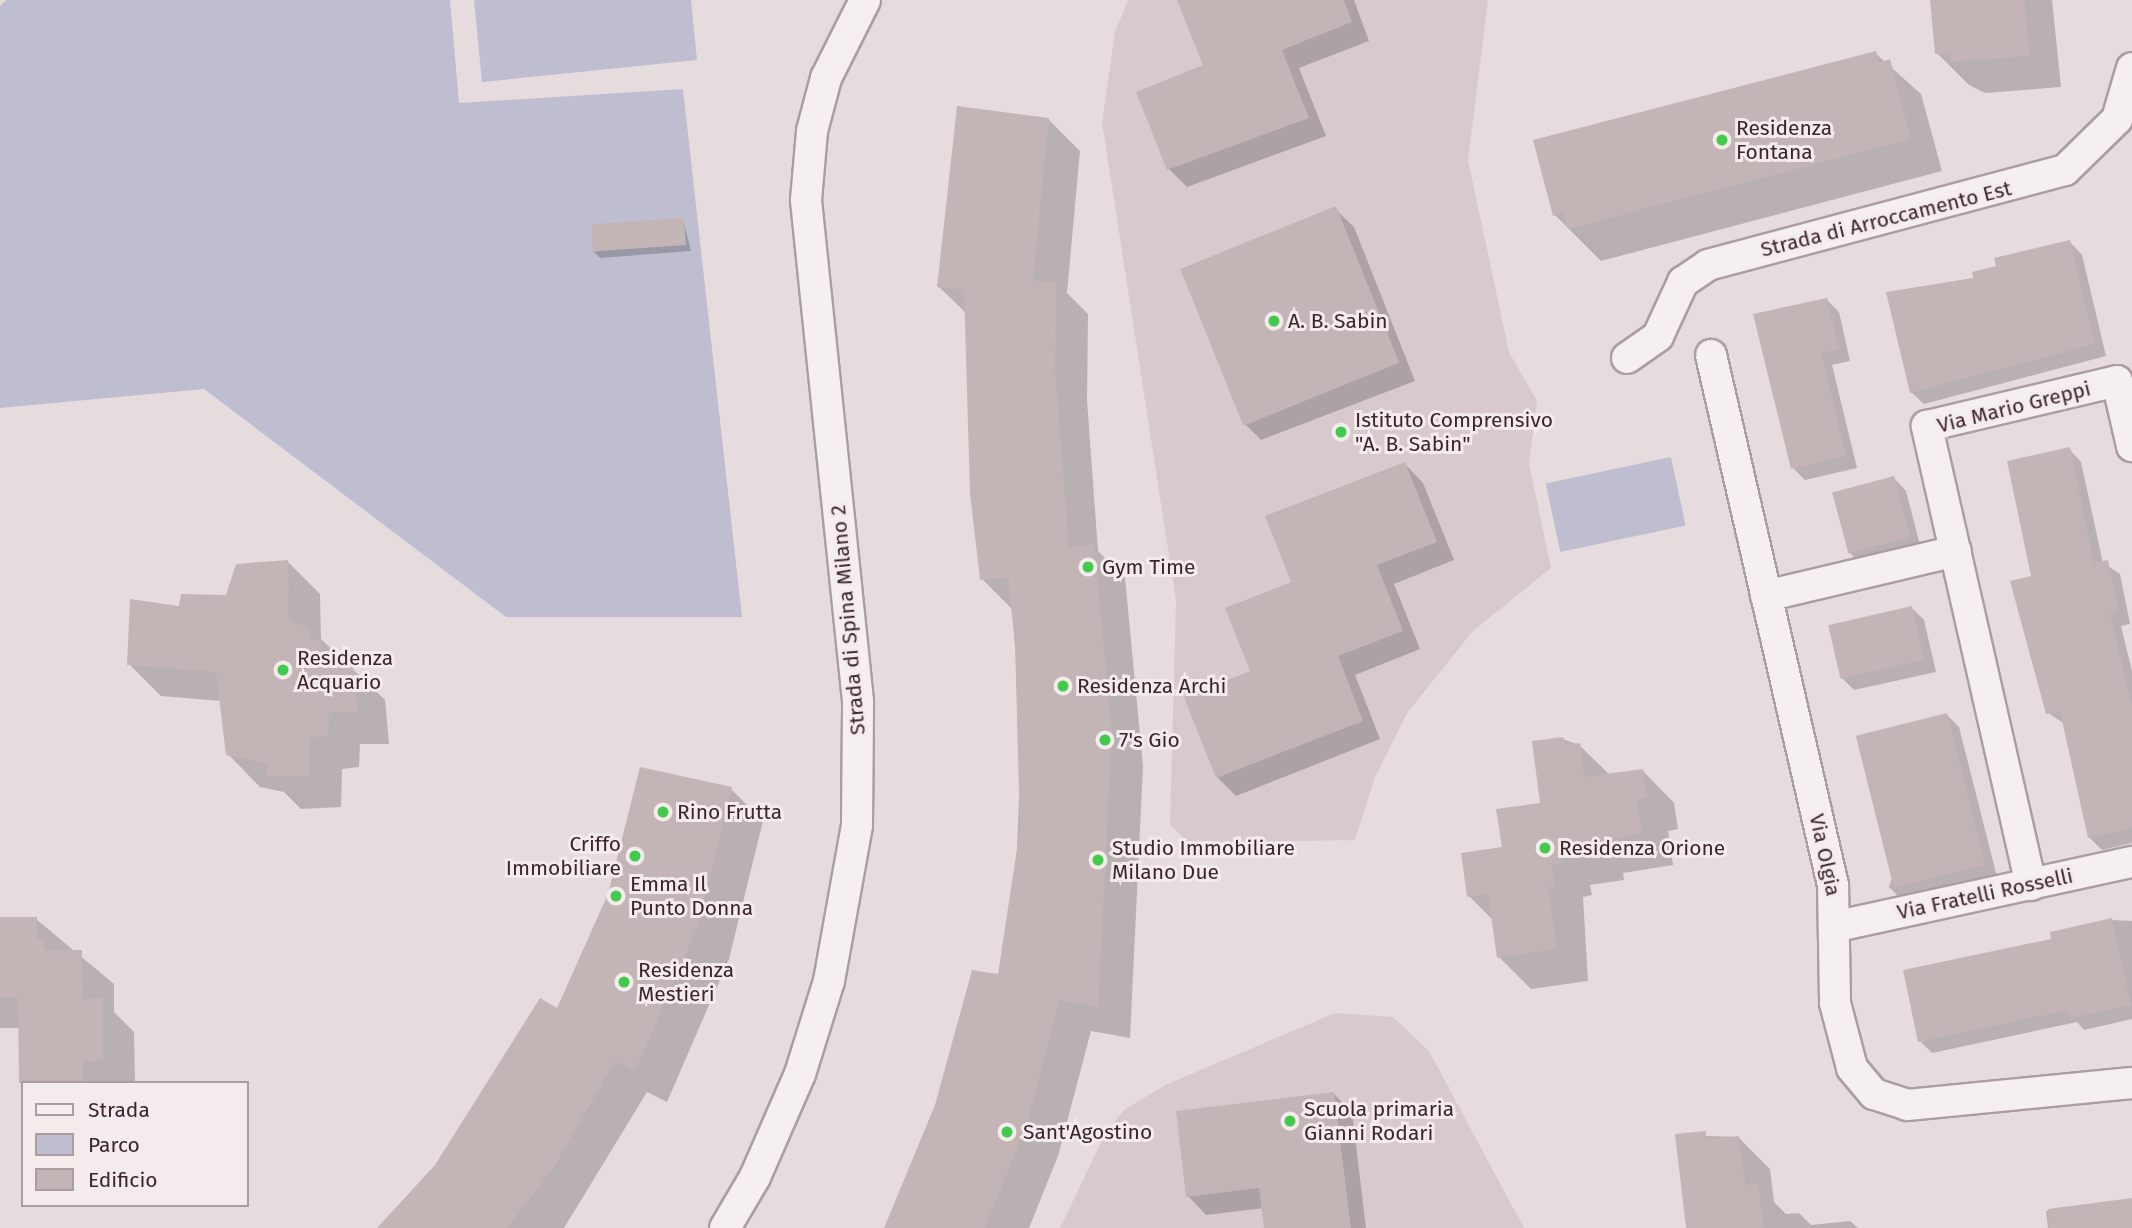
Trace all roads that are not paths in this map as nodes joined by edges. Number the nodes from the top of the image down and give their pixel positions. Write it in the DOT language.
graph roads {
  1 [pos="865,0"];
  2 [pos="2132,68"];
  3 [pos="1711,355"];
  4 [pos="1627,358"];
  5 [pos="2132,446"];
  6 [pos="1956,551"];
  7 [pos="1766,596"];
  8 [pos="2132,862"];
  9 [pos="2031,885"];
  10 [pos="1838,926"];
  11 [pos="2132,1083"];
  12 [pos="725,1228"];
  1 -- 12 [label="street, Strada di Spina Milano 2"];
  2 -- 4 [label="street, Strada di Arroccamento Est"];
  3 -- 7 [label="street, Via Olgia"];
  5 -- 6 [label="street, Via Mario Greppi"];
  6 -- 7 [label="street"];
  6 -- 9 [label="street, Via Mario Greppi"];
  7 -- 10 [label="street, Via Olgia"];
  8 -- 9 [label="street, Via Fratelli Rosselli"];
  9 -- 10 [label="street, Via Fratelli Rosselli"];
  10 -- 11 [label="street, Via Olgia"];
}
